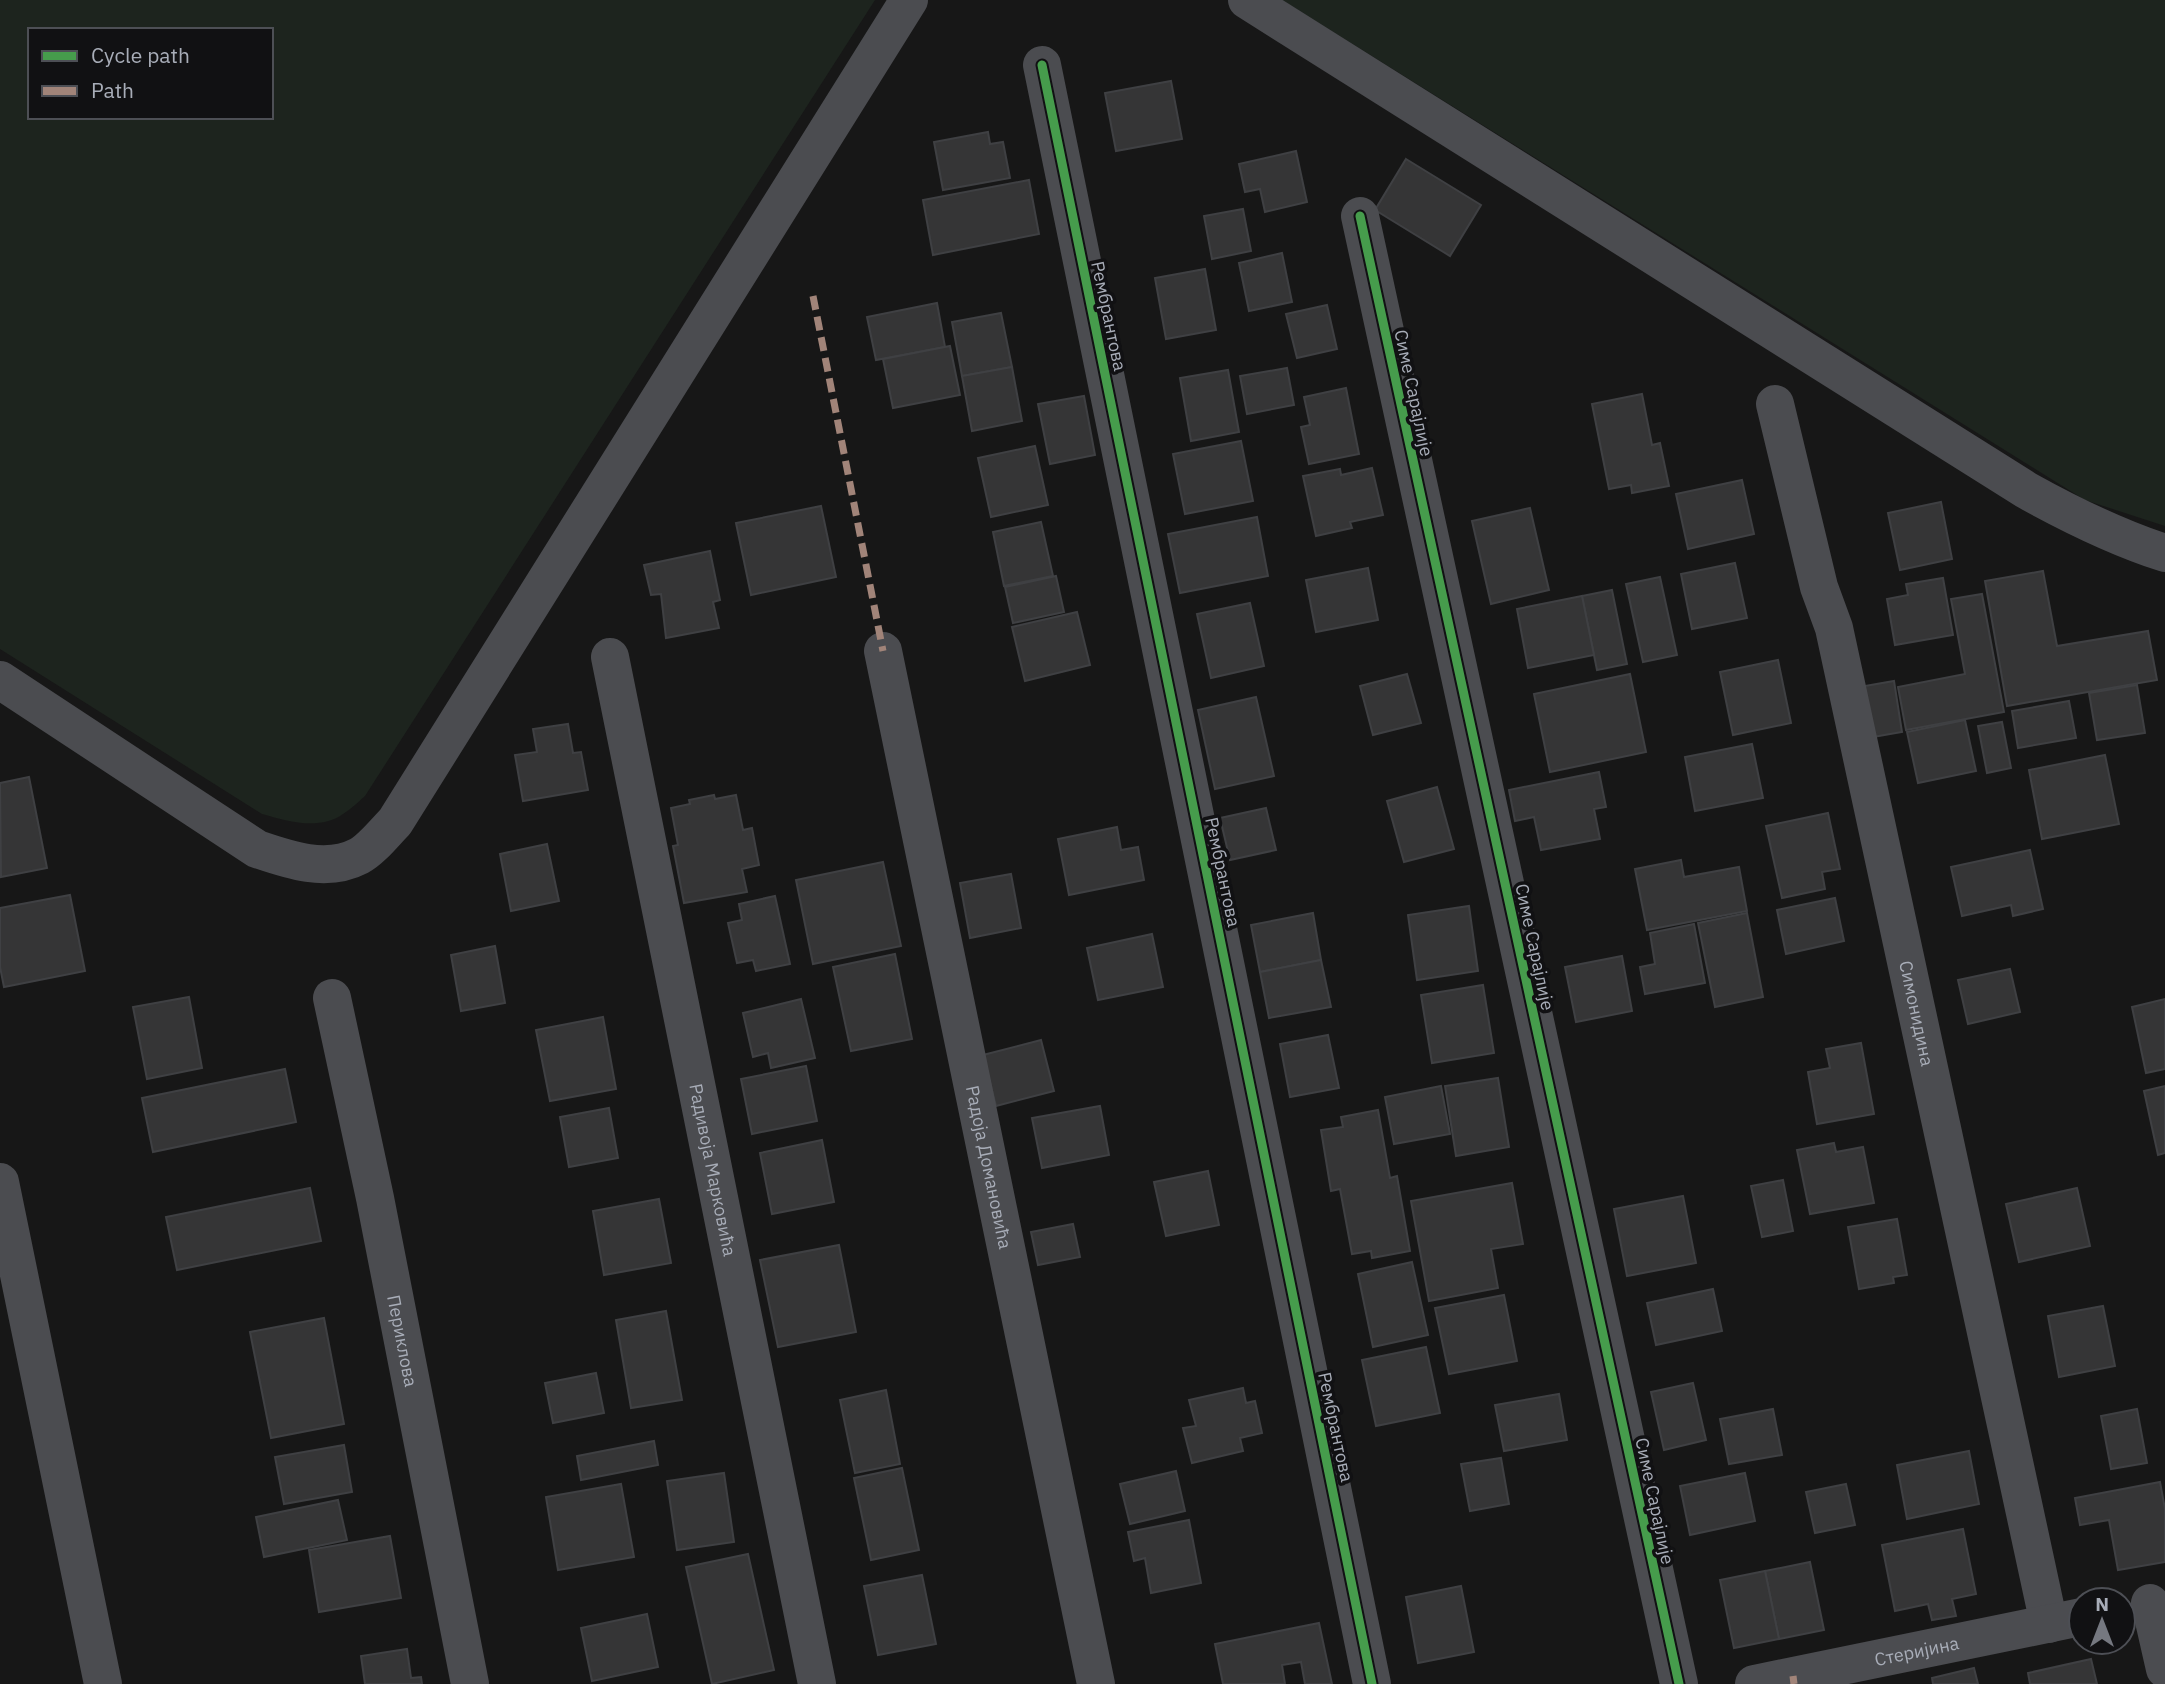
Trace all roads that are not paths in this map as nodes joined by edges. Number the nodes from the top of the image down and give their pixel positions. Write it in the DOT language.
graph roads {
  1 [pos="909,0"];
  2 [pos="1247,0"];
  3 [pos="1042,65"];
  4 [pos="1360,216"];
  5 [pos="1775,404"];
  6 [pos="2165,553"];
  7 [pos="883,651"];
  8 [pos="610,657"];
  9 [pos="0,680"];
  10 [pos="332,998"];
  11 [pos="0,1182"];
  12 [pos="2146,1604"];
  13 [pos="2065,1621"];
  14 [pos="2165,1669"];
  15 [pos="103,1684"];
  16 [pos="470,1684"];
  17 [pos="817,1684"];
  18 [pos="1096,1684"];
  19 [pos="1372,1684"];
  20 [pos="1679,1684"];
  21 [pos="1754,1684"];
  1 -- 9 [label="street"];
  2 -- 6 [label="street"];
  3 -- 19 [label="street, Рембрантова"];
  4 -- 20 [label="street, Симе Сарајлије"];
  5 -- 13 [label="street, Симонидина"];
  7 -- 18 [label="street, Радоја Домановића"];
  8 -- 17 [label="street, Радивоја Марковића"];
  10 -- 16 [label="street, Периклова"];
  11 -- 15 [label="street"];
  12 -- 14 [label="street"];
  13 -- 21 [label="street, Стеријина"];
}
